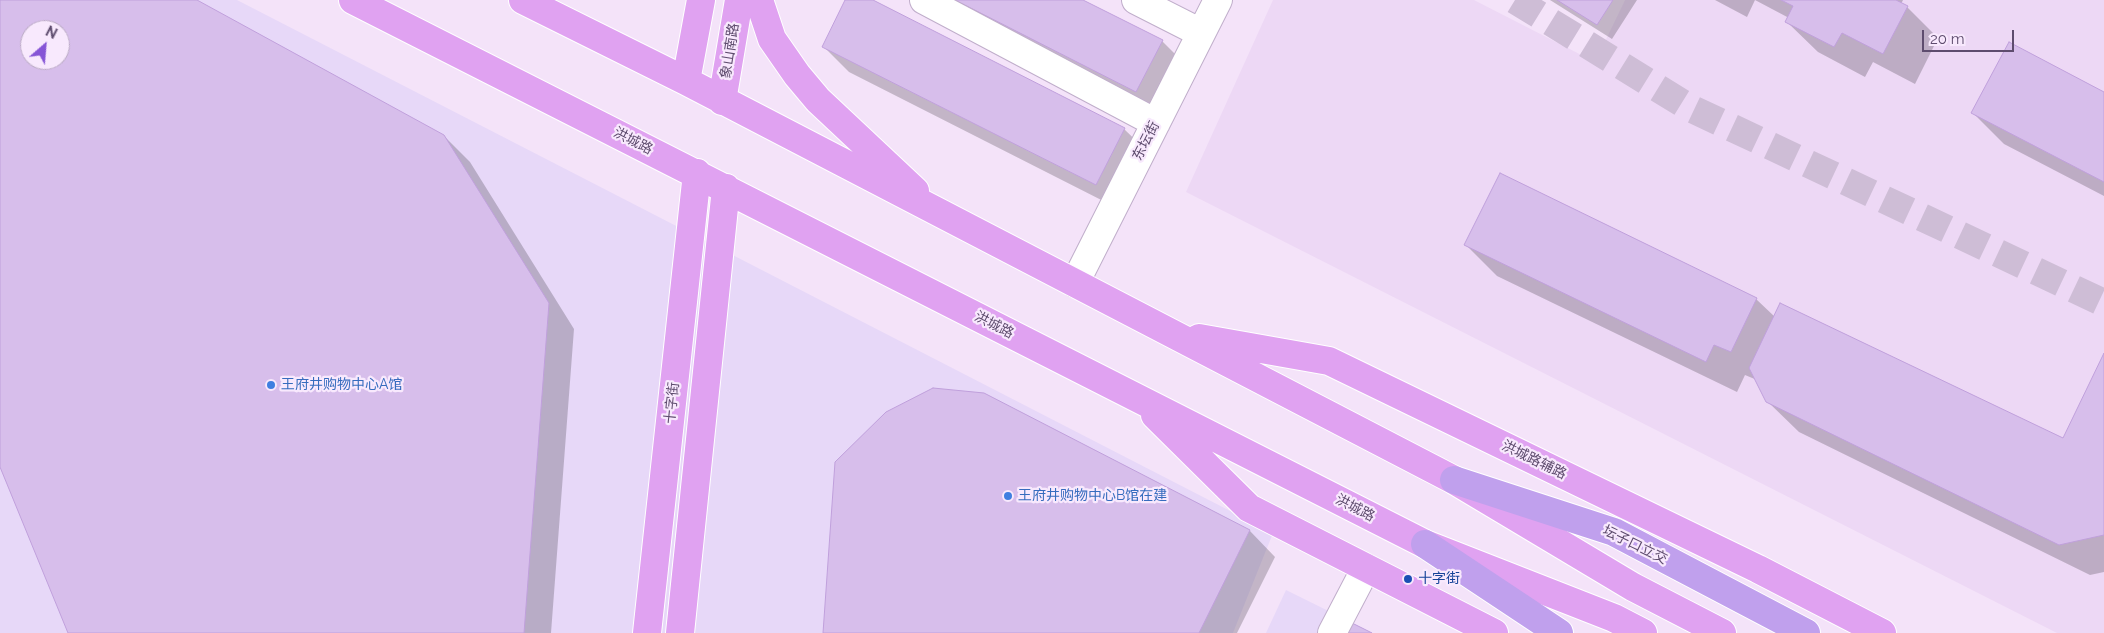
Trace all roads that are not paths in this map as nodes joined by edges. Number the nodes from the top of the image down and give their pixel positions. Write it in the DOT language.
graph roads {
  1 [pos="353,0"];
  2 [pos="522,0"];
  3 [pos="701,0"];
  4 [pos="739,0"];
  5 [pos="759,0"];
  6 [pos="924,0"];
  7 [pos="1136,0"];
  8 [pos="1218,0"];
  9 [pos="1202,33"];
  10 [pos="686,82"];
  11 [pos="722,101"];
  12 [pos="1156,123"];
  13 [pos="697,173"];
  14 [pos="726,188"];
  15 [pos="938,213"];
  16 [pos="1075,283"];
  17 [pos="1171,333"];
  18 [pos="1136,397"];
  19 [pos="1454,480"];
  20 [pos="1425,544"];
  21 [pos="1366,568"];
  22 [pos="647,633"];
  23 [pos="680,633"];
  24 [pos="1332,633"];
  25 [pos="1494,633"];
  26 [pos="1559,633"];
  27 [pos="1643,633"];
  28 [pos="1722,633"];
  29 [pos="1806,633"];
  30 [pos="1882,633"];
  1 -- 13 [label="main road, 洪城路"];
  2 -- 10 [label="main road"];
  3 -- 10 [label="main road"];
  4 -- 11 [label="main road, 象山南路"];
  5 -- 15 [label="main road"];
  6 -- 12 [label="street"];
  7 -- 9 [label="street"];
  8 -- 9 [label="street, 东坛街"];
  9 -- 12 [label="street, 东坛街"];
  10 -- 11 [label="main road"];
  11 -- 15 [label="main road"];
  12 -- 16 [label="street, 东坛街"];
  13 -- 14 [label="main road, 洪城路"];
  13 -- 22 [label="main road, 十字街"];
  14 -- 18 [label="main road, 洪城路"];
  14 -- 23 [label="main road"];
  15 -- 16 [label="main road"];
  16 -- 17 [label="main road"];
  17 -- 19 [label="main road"];
  17 -- 30 [label="main road, 洪城路辅路"];
  18 -- 20 [label="main road, 洪城路"];
  18 -- 21 [label="main road"];
  19 -- 28 [label="main road"];
  19 -- 29 [label="highway, 坛子口立交"];
  20 -- 26 [label="highway"];
  20 -- 27 [label="main road, 洪城路"];
  21 -- 24 [label="street"];
  21 -- 25 [label="main road"];
}
